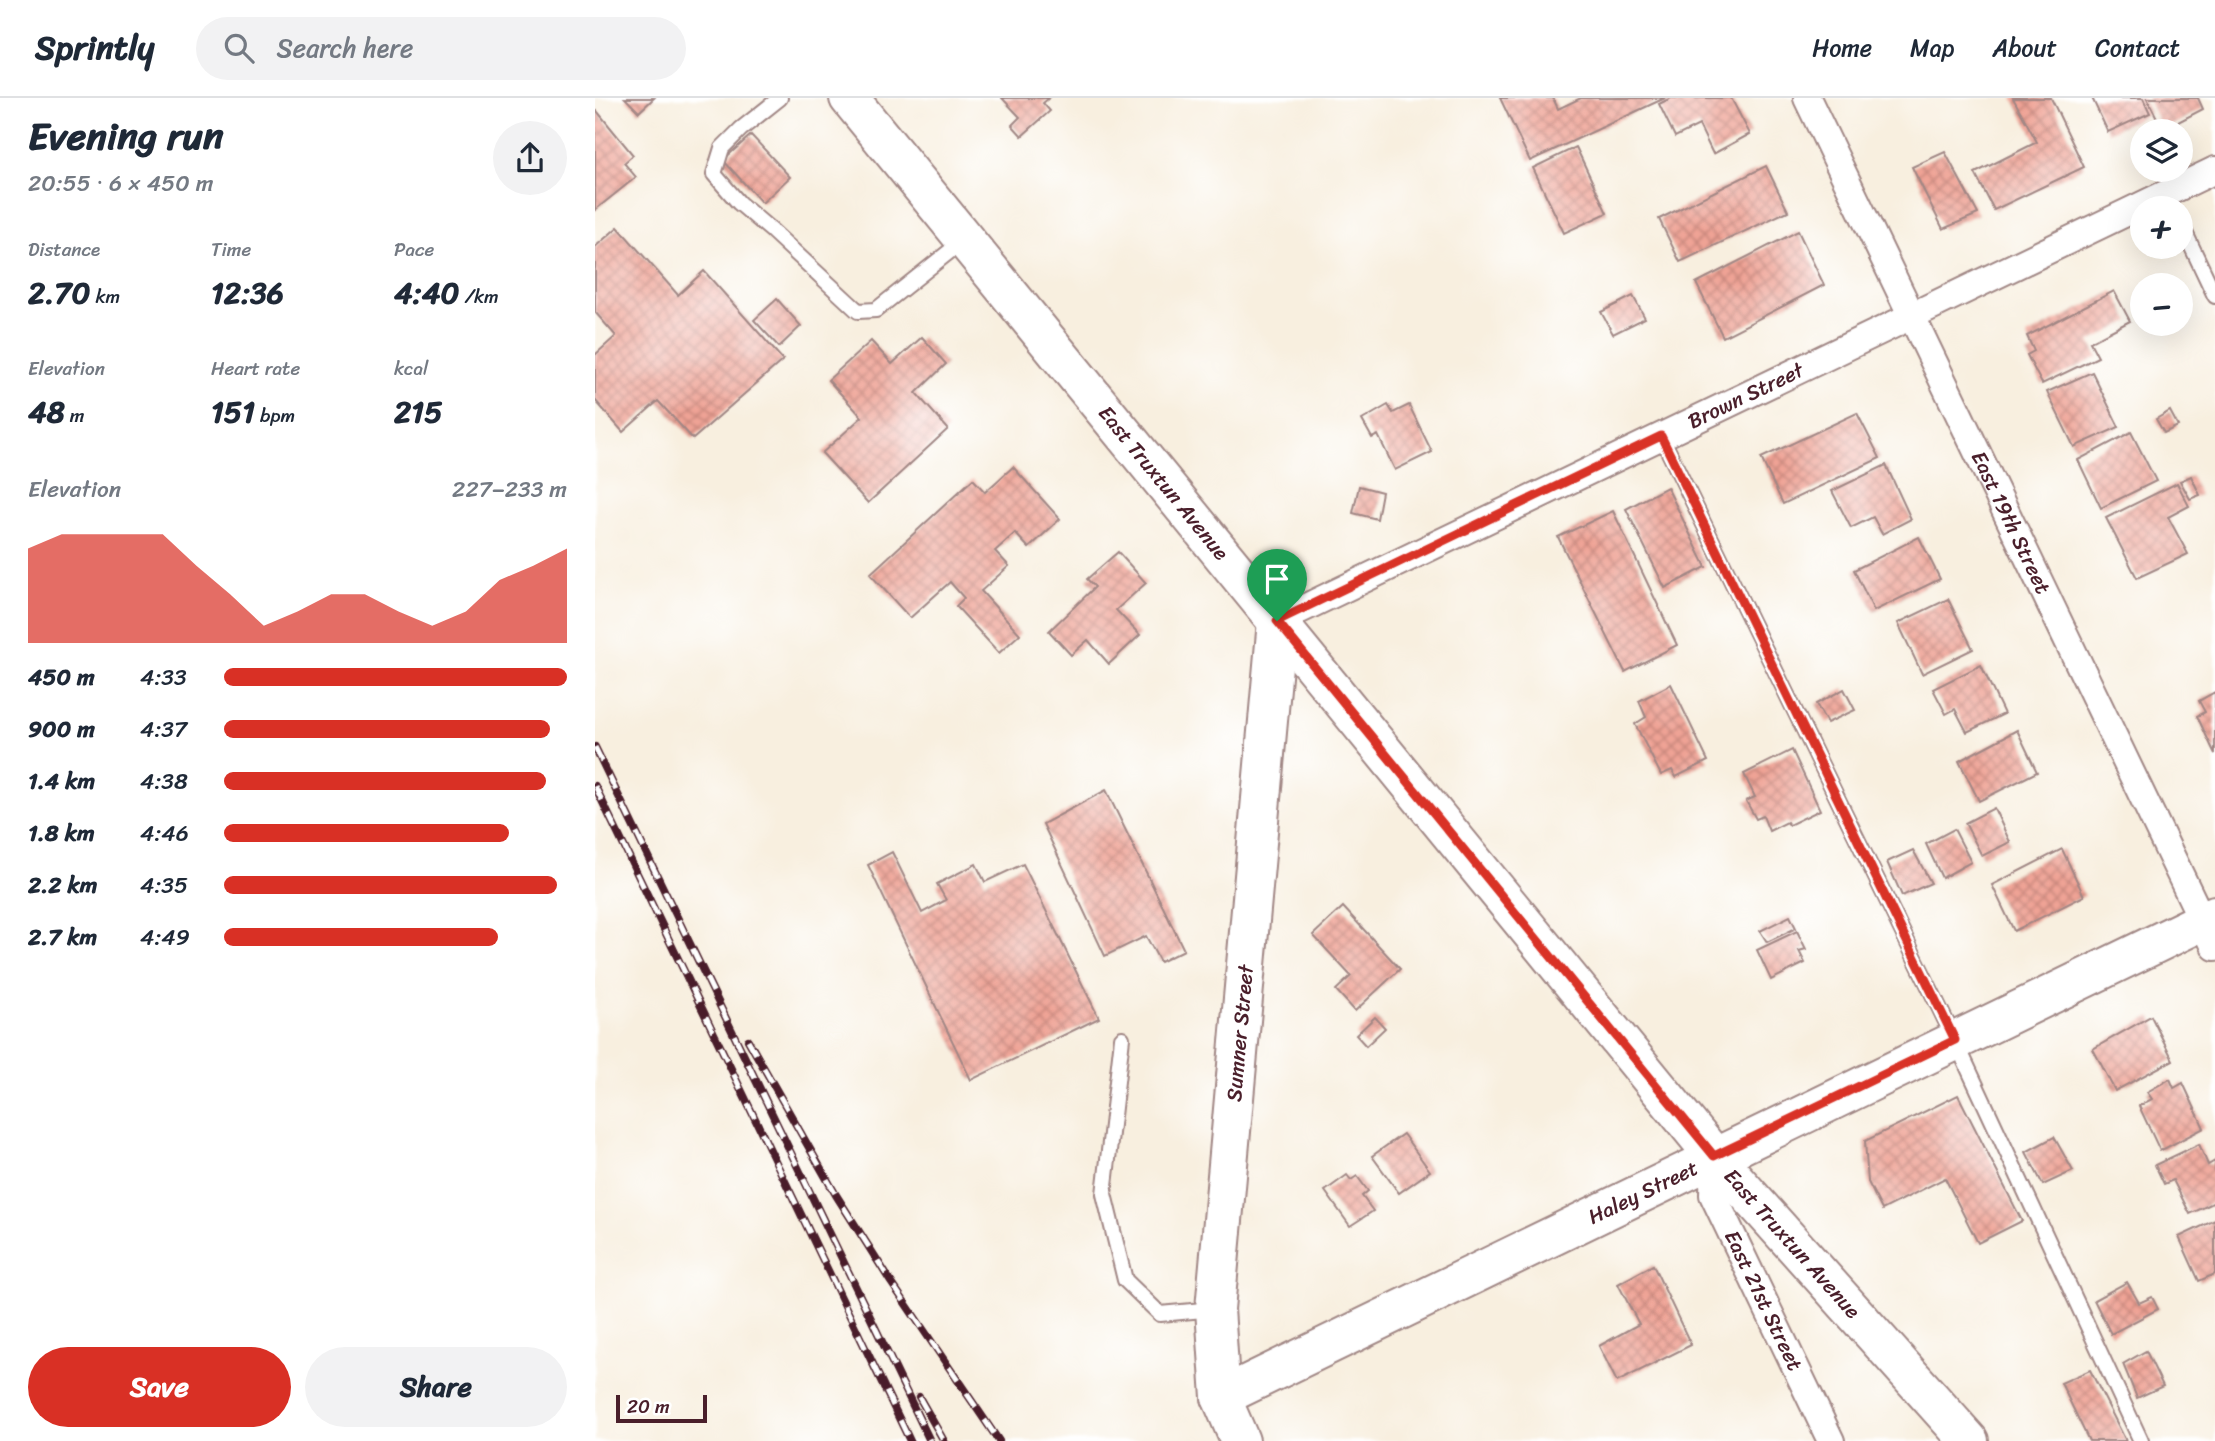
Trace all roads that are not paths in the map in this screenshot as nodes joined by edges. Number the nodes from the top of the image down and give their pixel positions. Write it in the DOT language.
graph roads {
  1 [pos="780,98"];
  2 [pos="849,98"];
  3 [pos="1807,98"];
  4 [pos="2215,170"];
  5 [pos="2176,196"];
  6 [pos="2130,218"];
  7 [pos="965,239"];
  8 [pos="2193,249"];
  9 [pos="2215,296"];
  10 [pos="1911,316"];
  11 [pos="1661,436"];
  12 [pos="1277,621"];
  13 [pos="2211,928"];
  14 [pos="1122,1038"];
  15 [pos="1955,1040"];
  16 [pos="1714,1156"];
  17 [pos="1215,1309"];
  18 [pos="1221,1397"];
  19 [pos="1240,1441"];
  20 [pos="1831,1441"];
  21 [pos="1969,1441"];
  22 [pos="2141,1441"];
  1 -- 7 [label="lane"];
  2 -- 7 [label="street, East Truxtun Avenue"];
  3 -- 10 [label="street, East 19th Street"];
  4 -- 5 [label="street, Brown Street"];
  6 -- 10 [label="street, Brown Street"];
  7 -- 12 [label="street, East Truxtun Avenue"];
  8 -- 9 [label="lane"];
  10 -- 11 [label="street, Brown Street"];
  10 -- 13 [label="street, East 19th Street"];
  11 -- 12 [label="street, Brown Street"];
  11 -- 15 [label="lane"];
  12 -- 16 [label="street, East Truxtun Avenue"];
  12 -- 17 [label="street, Sumner Street"];
  13 -- 15 [label="street, Haley Street"];
  14 -- 17 [label="lane"];
  15 -- 16 [label="street, Haley Street"];
  15 -- 22 [label="lane"];
  16 -- 18 [label="street, Haley Street"];
  16 -- 20 [label="street, East 21st Street"];
  16 -- 21 [label="street, East Truxtun Avenue"];
  17 -- 18 [label="street, Sumner Street"];
  18 -- 19 [label="street, Sumner Street"];
}
